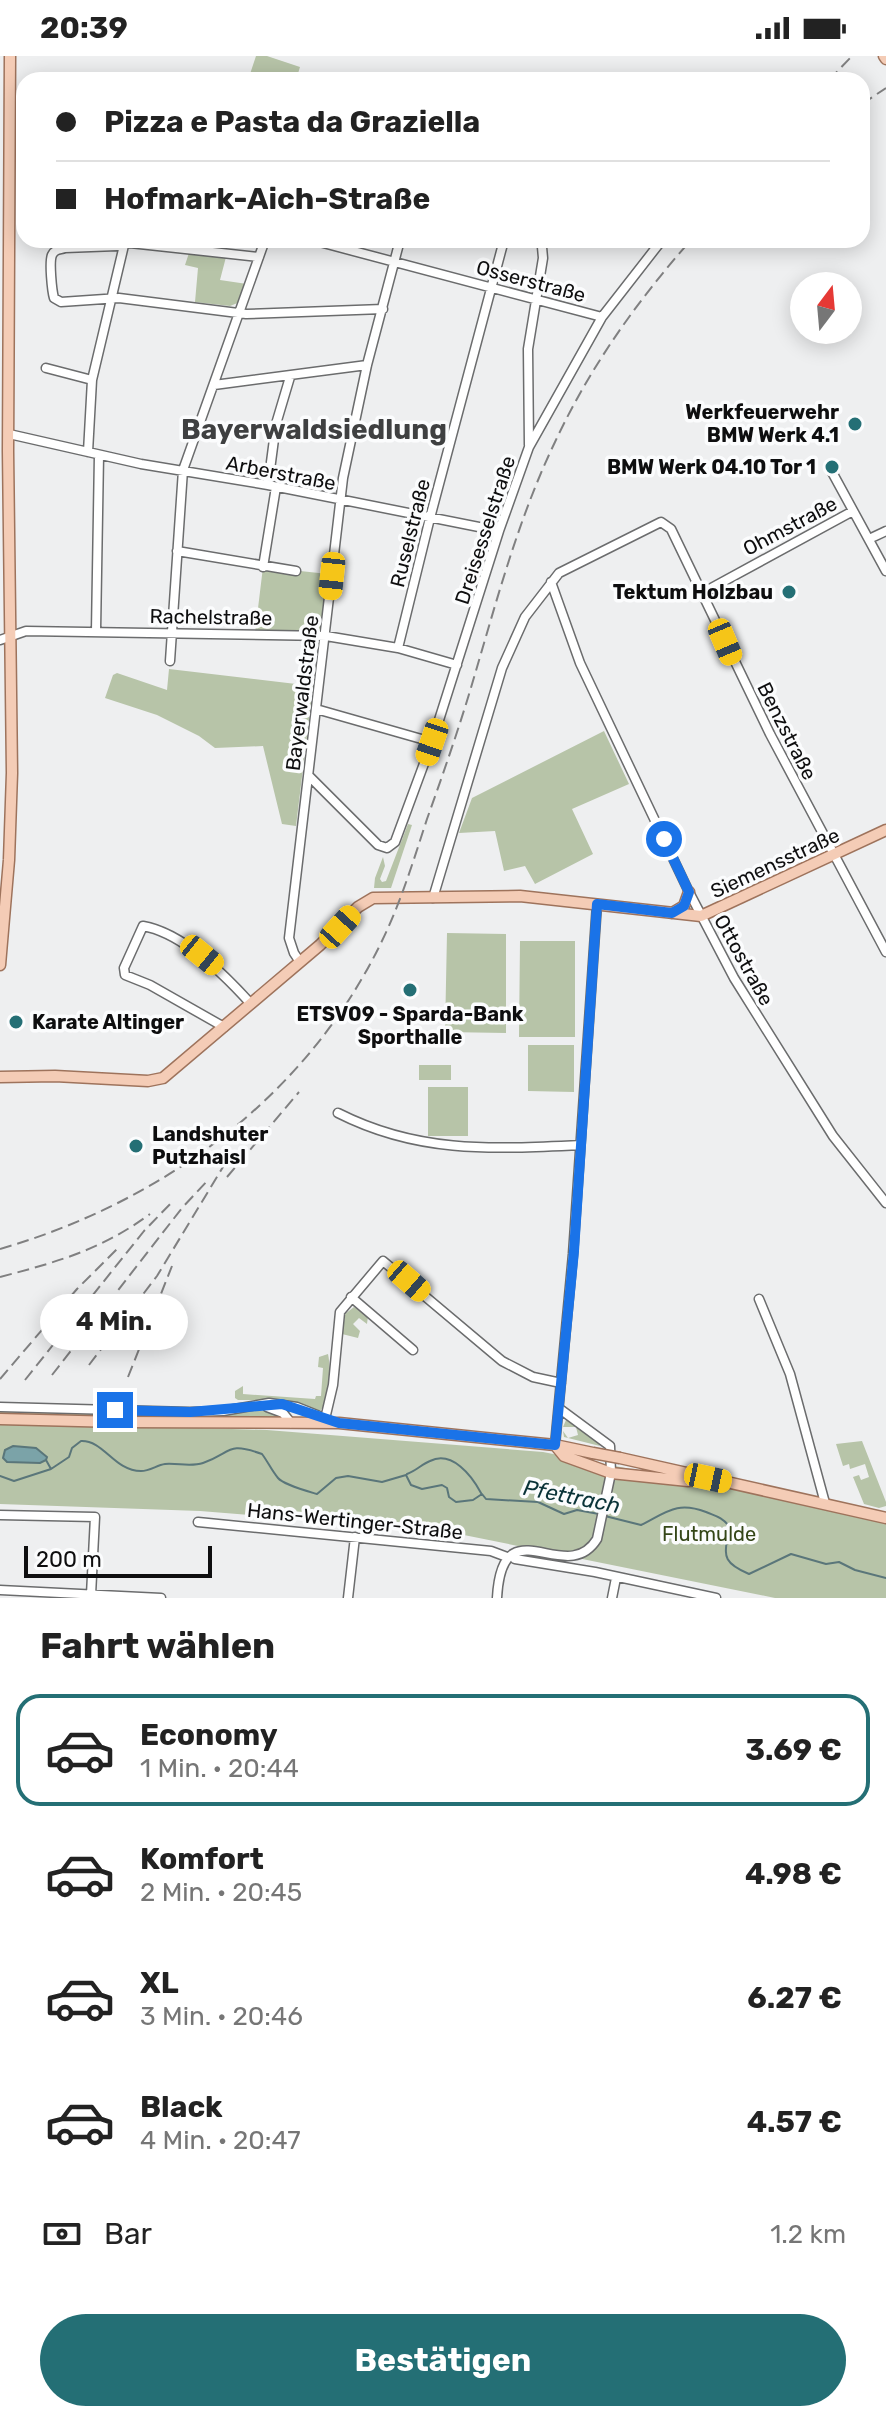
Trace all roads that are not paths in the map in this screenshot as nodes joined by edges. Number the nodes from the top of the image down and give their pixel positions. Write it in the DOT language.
graph roads {
  1 [pos="10,56"];
  2 [pos="65,248"];
  3 [pos="124,248"];
  4 [pos="176,248"];
  5 [pos="262,248"];
  6 [pos="342,248"];
  7 [pos="398,248"];
  8 [pos="502,248"];
  9 [pos="542,248"];
  10 [pos="656,248"];
  11 [pos="259,257"];
  12 [pos="395,262"];
  13 [pos="4,287"];
  14 [pos="492,288"];
  15 [pos="111,299"];
  16 [pos="535,299"];
  17 [pos="383,309"];
  18 [pos="240,313"];
  19 [pos="602,317"];
  20 [pos="367,365"];
  21 [pos="46,368"];
  22 [pos="290,377"];
  23 [pos="92,380"];
  24 [pos="214,385"];
  25 [pos="9,434"];
  26 [pos="529,447"];
  27 [pos="88,452"];
  28 [pos="99,455"];
  29 [pos="183,470"];
  30 [pos="832,472"];
  31 [pos="272,486"];
  32 [pos="340,501"];
  33 [pos="853,511"];
  34 [pos="430,518"];
  35 [pos="499,531"];
  36 [pos="886,531"];
  37 [pos="869,539"];
  38 [pos="177,551"];
  39 [pos="263,567"];
  40 [pos="296,571"];
  41 [pos="886,571"];
  42 [pos="551,582"];
  43 [pos="704,592"];
  44 [pos="96,631"];
  45 [pos="171,632"];
  46 [pos="326,636"];
  47 [pos="6,638"];
  48 [pos="398,648"];
  49 [pos="170,661"];
  50 [pos="457,665"];
  51 [pos="316,709"];
  52 [pos="432,742"];
  53 [pos="309,776"];
  54 [pos="5,808"];
  55 [pos="886,830"];
  56 [pos="833,855"];
  57 [pos="689,892"];
  58 [pos="433,898"];
  59 [pos="597,904"];
  60 [pos="672,913"];
  61 [pos="701,916"];
  62 [pos="2,921"];
  63 [pos="886,952"];
  64 [pos="300,962"];
  65 [pos="0,965"];
  66 [pos="251,1004"];
  67 [pos="224,1027"];
  68 [pos="0,1077"];
  69 [pos="338,1113"];
  70 [pos="580,1145"];
  71 [pos="886,1203"];
  72 [pos="351,1297"];
  73 [pos="759,1299"];
  74 [pos="413,1350"];
  75 [pos="561,1383"];
  76 [pos="259,1405"];
  77 [pos="0,1407"];
  78 [pos="560,1409"];
  79 [pos="0,1419"];
  80 [pos="325,1419"];
  81 [pos="291,1423"];
  82 [pos="339,1423"];
  83 [pos="555,1445"];
  84 [pos="611,1473"];
  85 [pos="708,1478"];
  86 [pos="825,1503"];
  87 [pos="0,1515"];
  88 [pos="886,1518"];
  89 [pos="198,1522"];
  90 [pos="355,1537"];
  91 [pos="511,1558"];
  92 [pos="616,1578"];
  93 [pos="0,1590"];
  94 [pos="91,1595"];
  95 [pos="161,1598"];
  96 [pos="348,1598"];
  97 [pos="497,1598"];
  98 [pos="612,1598"];
  99 [pos="716,1598"];
  1 -- 13 [label="main road"];
  2 -- 15 [label="street"];
  3 -- 15 [label="street"];
  4 -- 11 [label="street"];
  5 -- 11 [label="street"];
  6 -- 12 [label="street, Osserstraße"];
  7 -- 12 [label="street, Bayerwaldstraße"];
  8 -- 14 [label="street, Ruselstraße"];
  9 -- 16 [label="street"];
  10 -- 19 [label="street, Dreisesselstraße"];
  11 -- 18 [label="street"];
  12 -- 14 [label="street, Osserstraße"];
  12 -- 17 [label="street, Bayerwaldstraße"];
  13 -- 25 [label="main road"];
  14 -- 16 [label="street, Osserstraße"];
  14 -- 34 [label="street, Ruselstraße"];
  15 -- 18 [label="street"];
  15 -- 23 [label="street"];
  16 -- 19 [label="street, Osserstraße"];
  16 -- 26 [label="street"];
  17 -- 18 [label="street"];
  17 -- 20 [label="street, Bayerwaldstraße"];
  18 -- 24 [label="street"];
  19 -- 26 [label="street, Dreisesselstraße"];
  20 -- 22 [label="street"];
  20 -- 32 [label="street, Bayerwaldstraße"];
  21 -- 23 [label="street"];
  22 -- 24 [label="street"];
  22 -- 31 [label="street"];
  23 -- 27 [label="street"];
  24 -- 29 [label="street"];
  25 -- 27 [label="street, Arberstraße"];
  25 -- 47 [label="main road"];
  26 -- 35 [label="street, Dreisesselstraße"];
  27 -- 28 [label="street, Arberstraße"];
  28 -- 29 [label="street, Arberstraße"];
  28 -- 44 [label="street"];
  29 -- 31 [label="street, Arberstraße"];
  29 -- 38 [label="street"];
  30 -- 33 [label="street, Ohmstraße"];
  31 -- 32 [label="street, Arberstraße"];
  31 -- 39 [label="street"];
  32 -- 34 [label="street, Arberstraße"];
  32 -- 46 [label="street, Bayerwaldstraße"];
  33 -- 37 [label="street"];
  33 -- 43 [label="street, Ohmstraße"];
  34 -- 35 [label="street, Arberstraße"];
  34 -- 48 [label="street, Ruselstraße"];
  35 -- 50 [label="street, Dreisesselstraße"];
  36 -- 37 [label="street"];
  37 -- 41 [label="street"];
  38 -- 39 [label="street"];
  38 -- 45 [label="street"];
  39 -- 40 [label="street"];
  42 -- 43 [label="street, Benzstraße"];
  42 -- 57 [label="street, Ottostraße"];
  42 -- 58 [label="street"];
  43 -- 56 [label="street, Benzstraße"];
  44 -- 45 [label="street, Rachelstraße"];
  44 -- 47 [label="street, Rachelstraße"];
  45 -- 46 [label="street, Rachelstraße"];
  45 -- 49 [label="street"];
  46 -- 48 [label="street, Rachelstraße"];
  46 -- 51 [label="street, Bayerwaldstraße"];
  47 -- 54 [label="main road"];
  48 -- 50 [label="street, Rachelstraße"];
  50 -- 52 [label="street, Dreisesselstraße"];
  51 -- 52 [label="street"];
  51 -- 53 [label="street, Bayerwaldstraße"];
  52 -- 53 [label="street, Dreisesselstraße"];
  53 -- 64 [label="street, Bayerwaldstraße"];
  54 -- 62 [label="main road"];
  55 -- 56 [label="main road, Siemensstraße"];
  56 -- 61 [label="main road, Siemensstraße"];
  56 -- 63 [label="street, Benzstraße"];
  57 -- 60 [label="main road"];
  57 -- 61 [label="street, Ottostraße"];
  58 -- 59 [label="main road, Siemensstraße"];
  58 -- 64 [label="main road, Siemensstraße"];
  59 -- 60 [label="main road, Siemensstraße"];
  59 -- 70 [label="street"];
  60 -- 61 [label="main road, Siemensstraße"];
  61 -- 71 [label="street, Ottostraße"];
  62 -- 65 [label="main road"];
  64 -- 66 [label="main road"];
  66 -- 67 [label="main road"];
  66 -- 67 [label="street"];
  67 -- 68 [label="main road"];
  69 -- 70 [label="street"];
  70 -- 75 [label="street"];
  72 -- 74 [label="street"];
  72 -- 75 [label="street"];
  72 -- 80 [label="street"];
  73 -- 86 [label="street"];
  75 -- 78 [label="street"];
  76 -- 77 [label="street"];
  76 -- 80 [label="street"];
  76 -- 81 [label="street"];
  78 -- 83 [label="street"];
  78 -- 84 [label="street"];
  79 -- 81 [label="main road"];
  80 -- 82 [label="street"];
  81 -- 82 [label="main road"];
  82 -- 83 [label="main road"];
  83 -- 84 [label="main road"];
  83 -- 85 [label="main road, bridge"];
  84 -- 85 [label="main road"];
  84 -- 91 [label="street"];
  85 -- 86 [label="main road"];
  86 -- 88 [label="main road"];
  87 -- 94 [label="street"];
  89 -- 90 [label="street, Hans-Wertinger-Straße"];
  90 -- 91 [label="street, Hans-Wertinger-Straße"];
  90 -- 96 [label="street"];
  91 -- 92 [label="street, Hans-Wertinger-Straße"];
  91 -- 97 [label="street"];
  92 -- 98 [label="street"];
  92 -- 99 [label="street, Hans-Wertinger-Straße"];
  93 -- 94 [label="street"];
  94 -- 95 [label="street"];
}
